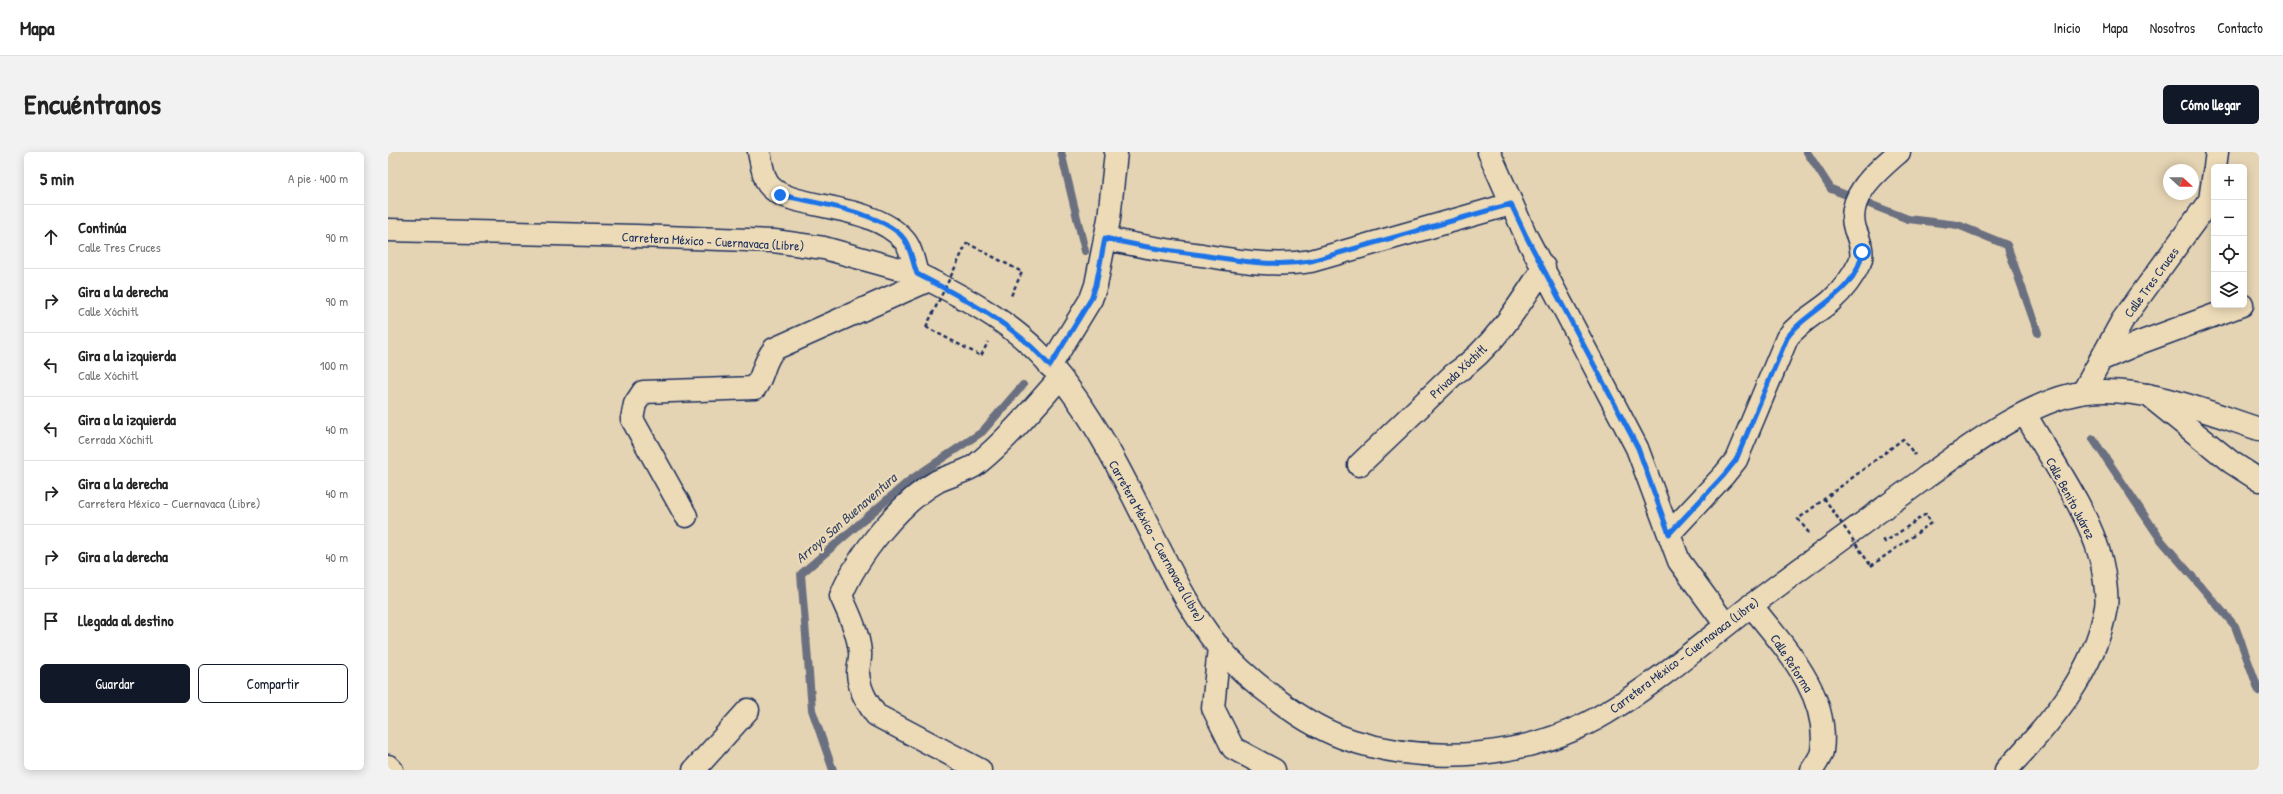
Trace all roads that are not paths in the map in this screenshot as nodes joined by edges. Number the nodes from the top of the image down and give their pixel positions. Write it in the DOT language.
graph roads {
  1 [pos="759,152"];
  2 [pos="1116,152"];
  3 [pos="1899,152"];
  4 [pos="2217,152"];
  5 [pos="1497,157"];
  6 [pos="2215,164"];
  7 [pos="2211,193"];
  8 [pos="1511,204"];
  9 [pos="388,230"];
  10 [pos="1105,238"];
  11 [pos="1544,267"];
  12 [pos="923,277"];
  13 [pos="2259,299"];
  14 [pos="2247,304"];
  15 [pos="2235,308"];
  16 [pos="2100,360"];
  17 [pos="1055,372"];
  18 [pos="2083,392"];
  19 [pos="2148,396"];
  20 [pos="2025,414"];
  21 [pos="2259,429"];
  22 [pos="1359,465"];
  23 [pos="2259,480"];
  24 [pos="686,516"];
  25 [pos="1669,534"];
  26 [pos="1751,606"];
  27 [pos="1726,626"];
  28 [pos="1219,647"];
  29 [pos="748,710"];
  30 [pos="388,766"];
  31 [pos="392,770"];
  32 [pos="694,770"];
  33 [pos="980,770"];
  34 [pos="1274,770"];
  35 [pos="1812,770"];
  36 [pos="2006,770"];
  1 -- 12 [label="street"];
  2 -- 10 [label="street"];
  3 -- 25 [label="street"];
  4 -- 6 [label="street"];
  5 -- 8 [label="street"];
  7 -- 16 [label="street, Calle Tres Cruces"];
  8 -- 10 [label="street"];
  8 -- 11 [label="street"];
  9 -- 12 [label="street, Carretera México - Cuernavaca (Libre)"];
  10 -- 17 [label="street"];
  11 -- 22 [label="street, Privada Xóchitl"];
  11 -- 25 [label="street"];
  12 -- 17 [label="street, Carretera México - Cuernavaca (Libre)"];
  12 -- 24 [label="street"];
  13 -- 14 [label="street"];
  15 -- 16 [label="street"];
  16 -- 18 [label="street, Calle Tres Cruces"];
  17 -- 28 [label="street, Carretera México - Cuernavaca (Libre)"];
  17 -- 33 [label="street"];
  18 -- 19 [label="street, Carretera México - Cuernavaca (Libre)"];
  18 -- 20 [label="street, Carretera México - Cuernavaca (Libre)"];
  19 -- 21 [label="street, Carretera México - Cuernavaca (Libre)"];
  19 -- 23 [label="street"];
  20 -- 26 [label="street, Carretera México - Cuernavaca (Libre)"];
  20 -- 36 [label="street, Calle Benito Juárez"];
  25 -- 27 [label="street"];
  26 -- 27 [label="street, Carretera México - Cuernavaca (Libre)"];
  26 -- 35 [label="street, Calle Reforma"];
  27 -- 28 [label="street, Carretera México - Cuernavaca (Libre)"];
  28 -- 34 [label="street"];
  29 -- 32 [label="street"];
  30 -- 31 [label="street"];
}
